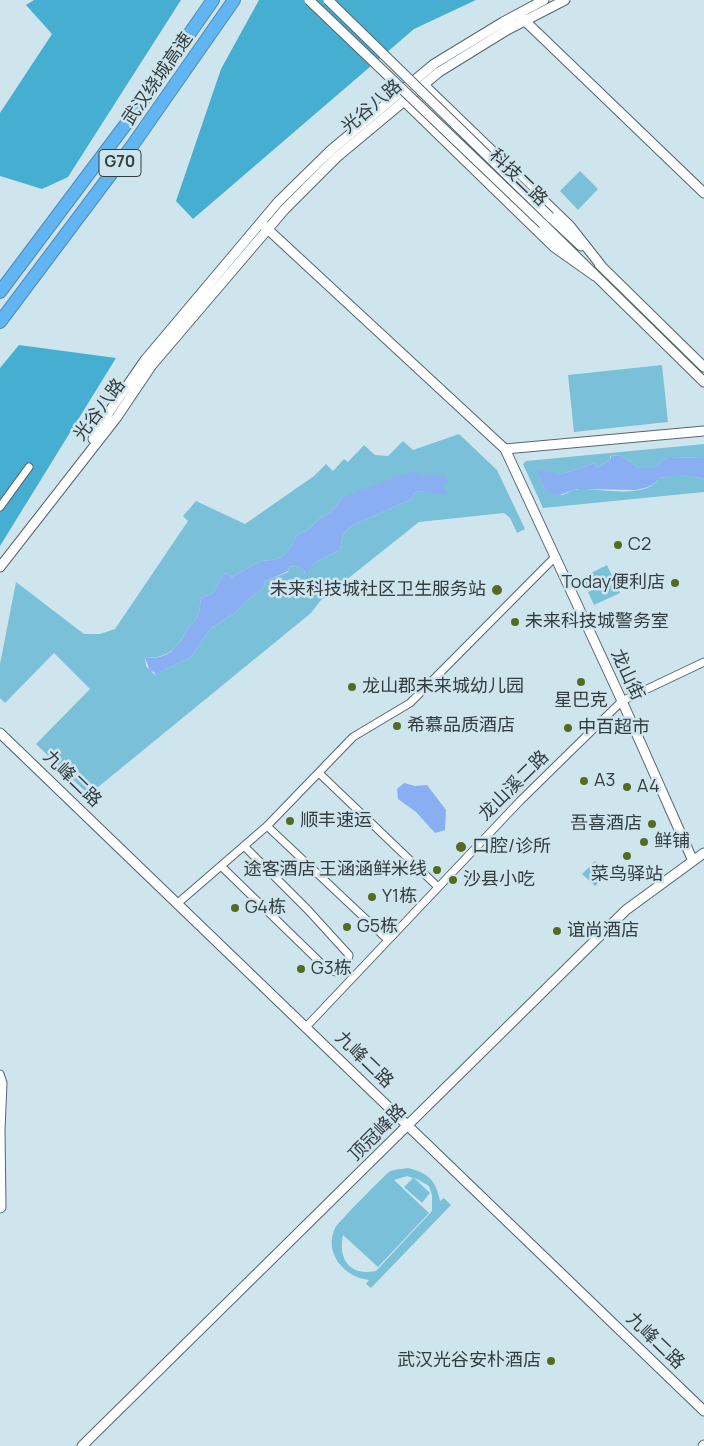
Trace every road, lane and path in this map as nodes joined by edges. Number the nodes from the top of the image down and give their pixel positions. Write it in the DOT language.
graph roads {
  1 [pos="213,0"];
  2 [pos="234,0"];
  3 [pos="309,0"];
  4 [pos="328,0"];
  5 [pos="544,0"];
  6 [pos="565,0"];
  7 [pos="518,14"];
  8 [pos="525,21"];
  9 [pos="424,85"];
  10 [pos="404,101"];
  11 [pos="704,193"];
  12 [pos="264,226"];
  13 [pos="603,268"];
  14 [pos="595,276"];
  15 [pos="0,292"];
  16 [pos="0,322"];
  17 [pos="704,367"];
  18 [pos="704,382"];
  19 [pos="704,431"];
  20 [pos="505,450"];
  21 [pos="29,467"];
  22 [pos="0,507"];
  23 [pos="554,558"];
  24 [pos="0,567"];
  25 [pos="704,662"];
  26 [pos="622,701"];
  27 [pos="0,733"];
  28 [pos="319,773"];
  29 [pos="268,826"];
  30 [pos="244,846"];
  31 [pos="704,853"];
  32 [pos="693,860"];
  33 [pos="221,866"];
  34 [pos="438,887"];
  35 [pos="178,903"];
  36 [pos="388,940"];
  37 [pos="306,1027"];
  38 [pos="0,1074"];
  39 [pos="409,1126"];
  40 [pos="0,1209"];
  41 [pos="704,1412"];
  42 [pos="82,1446"];
  1 -- 15 [label="highway, 武汉绕城高速 / G70"];
  2 -- 16 [label="highway, 武汉绕城高速 / G70"];
  3 -- 14 [label="street, 科技二路, bridge"];
  4 -- 13 [label="street, 科技二路, bridge"];
  5 -- 7 [label="street, 光谷八路"];
  6 -- 8 [label="street, 光谷八路"];
  7 -- 8 [label="street"];
  7 -- 12 [label="street, 光谷八路"];
  8 -- 9 [label="street, 光谷八路"];
  8 -- 11 [label="street"];
  9 -- 10 [label="street, 光谷八路"];
  9 -- 13 [label="street"];
  10 -- 12 [label="street, 光谷八路"];
  10 -- 14 [label="street"];
  12 -- 20 [label="street"];
  12 -- 24 [label="street, 光谷八路"];
  13 -- 17 [label="street, 科技二路"];
  14 -- 18 [label="street, 科技二路"];
  19 -- 20 [label="street"];
  20 -- 23 [label="street, 龙山街"];
  21 -- 22 [label="street"];
  23 -- 26 [label="street, 龙山街"];
  23 -- 28 [label="street"];
  25 -- 26 [label="street, 龙山溪二路"];
  26 -- 32 [label="street, 龙山街"];
  26 -- 34 [label="street, 龙山溪二路"];
  27 -- 35 [label="street, 九峰二路"];
  28 -- 29 [label="street"];
  28 -- 34 [label="street"];
  29 -- 30 [label="street"];
  29 -- 36 [label="street"];
  30 -- 33 [label="street"];
  30 -- 33 [label="street"];
  31 -- 32 [label="street, 顶冠峰路"];
  32 -- 39 [label="street, 顶冠峰路"];
  33 -- 35 [label="street"];
  34 -- 36 [label="street, 龙山溪二路"];
  35 -- 37 [label="street, 九峰二路"];
  36 -- 37 [label="street, 龙山溪二路"];
  37 -- 39 [label="street, 九峰二路"];
  38 -- 40 [label="street"];
  39 -- 41 [label="street, 九峰二路"];
  39 -- 42 [label="street, 顶冠峰路"];
}
